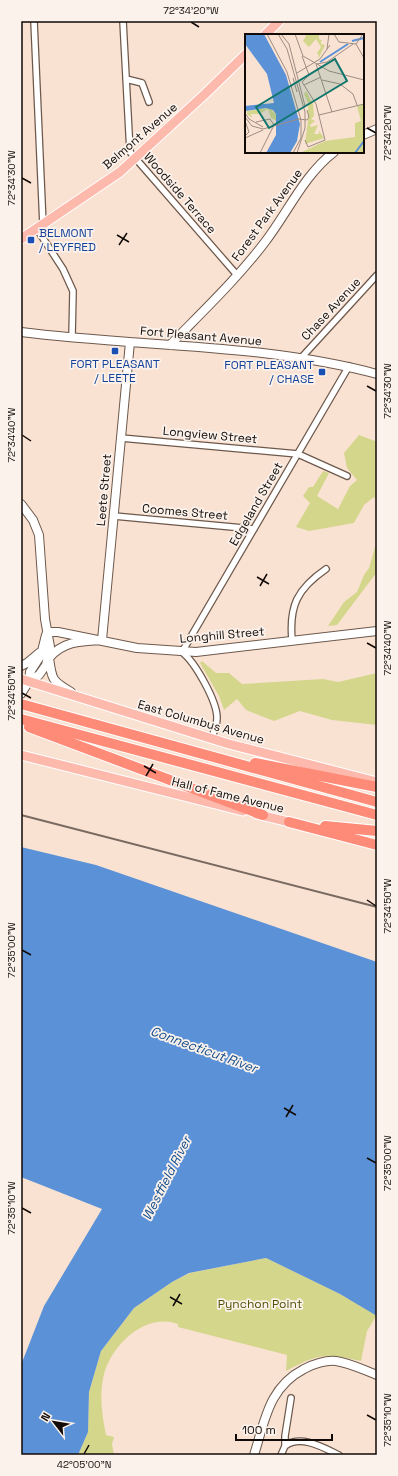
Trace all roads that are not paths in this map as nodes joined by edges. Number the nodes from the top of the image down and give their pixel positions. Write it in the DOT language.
graph roads {
  1 [pos="34,21"];
  2 [pos="123,21"];
  3 [pos="279,21"];
  4 [pos="266,34"];
  5 [pos="245,55"];
  6 [pos="126,79"];
  7 [pos="149,102"];
  8 [pos="377,129"];
  9 [pos="364,135"];
  10 [pos="333,153"];
  11 [pos="136,159"];
  12 [pos="40,227"];
  13 [pos="21,240"];
  14 [pos="377,275"];
  15 [pos="237,276"];
  16 [pos="21,332"];
  17 [pos="72,337"];
  18 [pos="130,342"];
  19 [pos="170,345"];
  20 [pos="301,358"];
  21 [pos="348,366"];
  22 [pos="377,374"];
  23 [pos="120,438"];
  24 [pos="298,454"];
  25 [pos="347,476"];
  26 [pos="21,504"];
  27 [pos="114,516"];
  28 [pos="254,529"];
  29 [pos="326,570"];
  30 [pos="377,631"];
  31 [pos="47,632"];
  32 [pos="102,640"];
  33 [pos="292,640"];
  34 [pos="43,650"];
  35 [pos="182,652"];
  36 [pos="49,658"];
  37 [pos="21,666"];
  38 [pos="25,680"];
  39 [pos="21,694"];
  40 [pos="82,698"];
  41 [pos="21,704"];
  42 [pos="24,723"];
  43 [pos="211,739"];
  44 [pos="174,746"];
  45 [pos="21,755"];
  46 [pos="377,782"];
  47 [pos="377,787"];
  48 [pos="377,802"];
  49 [pos="263,815"];
  50 [pos="377,815"];
  51 [pos="289,822"];
  52 [pos="377,831"];
  53 [pos="377,845"];
  54 [pos="377,1375"];
  55 [pos="291,1398"];
  56 [pos="285,1446"];
  57 [pos="254,1455"];
  58 [pos="281,1455"];
  59 [pos="339,1455"];
  1 -- 12 [label="street"];
  2 -- 6 [label="street, Woodside Terrace"];
  3 -- 4 [label="main road"];
  5 -- 11 [label="main road, Belmont Avenue"];
  6 -- 7 [label="street"];
  6 -- 11 [label="street, Woodside Terrace"];
  8 -- 9 [label="street"];
  10 -- 15 [label="street, Forest Park Avenue"];
  11 -- 12 [label="main road, Belmont Avenue"];
  11 -- 15 [label="street, Woodside Terrace"];
  12 -- 13 [label="main road, Belmont Avenue"];
  12 -- 17 [label="street"];
  14 -- 20 [label="street, Chase Avenue"];
  15 -- 19 [label="street, Forest Park Avenue"];
  16 -- 17 [label="street, Fort Pleasant Avenue"];
  17 -- 18 [label="street, Fort Pleasant Avenue"];
  18 -- 19 [label="street, Fort Pleasant Avenue"];
  18 -- 23 [label="street, Leete Street"];
  19 -- 20 [label="street, Fort Pleasant Avenue"];
  20 -- 21 [label="street, Fort Pleasant Avenue"];
  21 -- 22 [label="street, Fort Pleasant Avenue"];
  21 -- 24 [label="street, Edgeland Street"];
  23 -- 24 [label="street, Longview Street"];
  23 -- 27 [label="street, Leete Street"];
  24 -- 25 [label="street, Longview Street"];
  24 -- 28 [label="street, Edgeland Street"];
  26 -- 31 [label="street"];
  27 -- 28 [label="street, Coomes Street"];
  27 -- 32 [label="street, Leete Street"];
  28 -- 35 [label="street, Edgeland Street"];
  29 -- 33 [label="street"];
  30 -- 33 [label="street, Longhill Street"];
  31 -- 32 [label="street, Longhill Street"];
  31 -- 34 [label="street"];
  31 -- 36 [label="street"];
  32 -- 35 [label="street, Longhill Street"];
  32 -- 36 [label="street"];
  33 -- 35 [label="street, Longhill Street"];
  34 -- 37 [label="street"];
  34 -- 38 [label="street"];
  35 -- 43 [label="street"];
  36 -- 38 [label="street"];
  36 -- 40 [label="street"];
  38 -- 39 [label="street"];
  38 -- 40 [label="main road, East Columbus Avenue"];
  40 -- 43 [label="main road, East Columbus Avenue"];
  41 -- 44 [label="highway"];
  42 -- 49 [label="highway"];
  42 -- 50 [label="highway"];
  43 -- 46 [label="main road, East Columbus Avenue"];
  44 -- 47 [label="highway"];
  44 -- 48 [label="highway"];
  45 -- 49 [label="main road, Hall of Fame Avenue"];
  49 -- 51 [label="main road, Hall of Fame Avenue"];
  51 -- 52 [label="highway"];
  51 -- 53 [label="highway"];
  54 -- 57 [label="street"];
  55 -- 56 [label="street"];
  56 -- 58 [label="street"];
  56 -- 59 [label="street"];
}
